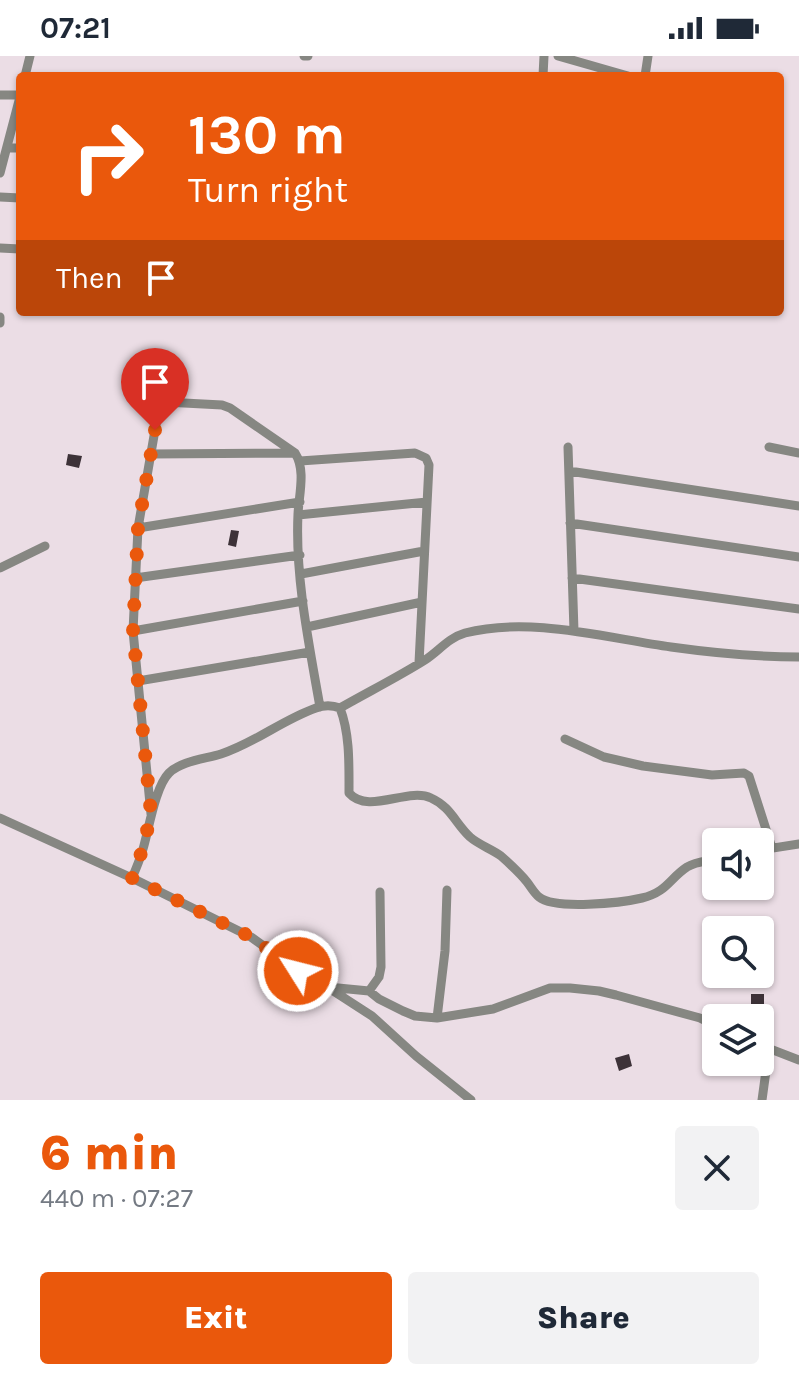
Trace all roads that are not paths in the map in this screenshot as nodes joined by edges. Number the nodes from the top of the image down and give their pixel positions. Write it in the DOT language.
graph roads {
  1 [pos="558,56"];
  2 [pos="614,72"];
  3 [pos="16,113"];
  4 [pos="8,148"];
  5 [pos="16,148"];
  6 [pos="0,173"];
  7 [pos="568,447"];
  8 [pos="769,447"];
  9 [pos="799,453"];
  10 [pos="151,454"];
  11 [pos="298,457"];
  12 [pos="569,471"];
  13 [pos="300,502"];
  14 [pos="427,502"];
  15 [pos="799,506"];
  16 [pos="298,515"];
  17 [pos="570,523"];
  18 [pos="138,528"];
  19 [pos="45,546"];
  20 [pos="424,551"];
  21 [pos="300,555"];
  22 [pos="799,557"];
  23 [pos="0,568"];
  24 [pos="301,574"];
  25 [pos="135,578"];
  26 [pos="572,578"];
  27 [pos="303,601"];
  28 [pos="422,602"];
  29 [pos="799,609"];
  30 [pos="307,627"];
  31 [pos="133,631"];
  32 [pos="574,631"];
  33 [pos="310,652"];
  34 [pos="799,657"];
  35 [pos="419,663"];
  36 [pos="138,681"];
  37 [pos="320,707"];
  38 [pos="340,708"];
  39 [pos="565,739"];
  40 [pos="151,814"];
  41 [pos="0,818"];
  42 [pos="766,828"];
  43 [pos="799,844"];
  44 [pos="774,848"];
  45 [pos="702,863"];
  46 [pos="132,878"];
  47 [pos="447,890"];
  48 [pos="380,892"];
  49 [pos="328,987"];
  50 [pos="369,991"];
  51 [pos="437,1018"];
  52 [pos="702,1019"];
  53 [pos="774,1051"];
  54 [pos="799,1060"];
  55 [pos="763,1076"];
  56 [pos="471,1100"];
  57 [pos="762,1100"];
  1 -- 2 [label="street"];
  3 -- 4 [label="street"];
  4 -- 5 [label="street"];
  4 -- 6 [label="street"];
  7 -- 12 [label="street"];
  8 -- 9 [label="street"];
  10 -- 11 [label="street"];
  10 -- 11 [label="street"];
  10 -- 18 [label="street"];
  11 -- 13 [label="street"];
  11 -- 14 [label="street"];
  12 -- 15 [label="street"];
  12 -- 17 [label="street"];
  13 -- 16 [label="street"];
  13 -- 18 [label="street"];
  14 -- 16 [label="street"];
  14 -- 20 [label="street"];
  16 -- 21 [label="street"];
  17 -- 22 [label="street"];
  17 -- 26 [label="street"];
  18 -- 25 [label="street"];
  19 -- 23 [label="street"];
  20 -- 24 [label="street"];
  20 -- 28 [label="street"];
  21 -- 24 [label="street"];
  21 -- 25 [label="street"];
  24 -- 27 [label="street"];
  25 -- 31 [label="street"];
  26 -- 29 [label="street"];
  26 -- 32 [label="street"];
  27 -- 30 [label="street"];
  27 -- 31 [label="street"];
  28 -- 30 [label="street"];
  28 -- 35 [label="street"];
  30 -- 33 [label="street"];
  31 -- 36 [label="street"];
  32 -- 34 [label="street"];
  32 -- 35 [label="street"];
  33 -- 36 [label="street"];
  33 -- 37 [label="street"];
  35 -- 38 [label="street"];
  36 -- 40 [label="street"];
  37 -- 38 [label="street"];
  37 -- 40 [label="street"];
  38 -- 45 [label="street"];
  39 -- 42 [label="street"];
  40 -- 46 [label="street"];
  41 -- 46 [label="street"];
  43 -- 44 [label="street"];
  46 -- 49 [label="street"];
  47 -- 51 [label="street"];
  48 -- 50 [label="street"];
  49 -- 50 [label="street"];
  49 -- 56 [label="street"];
  50 -- 51 [label="street"];
  51 -- 52 [label="street"];
  53 -- 54 [label="street"];
  55 -- 57 [label="street"];
}
